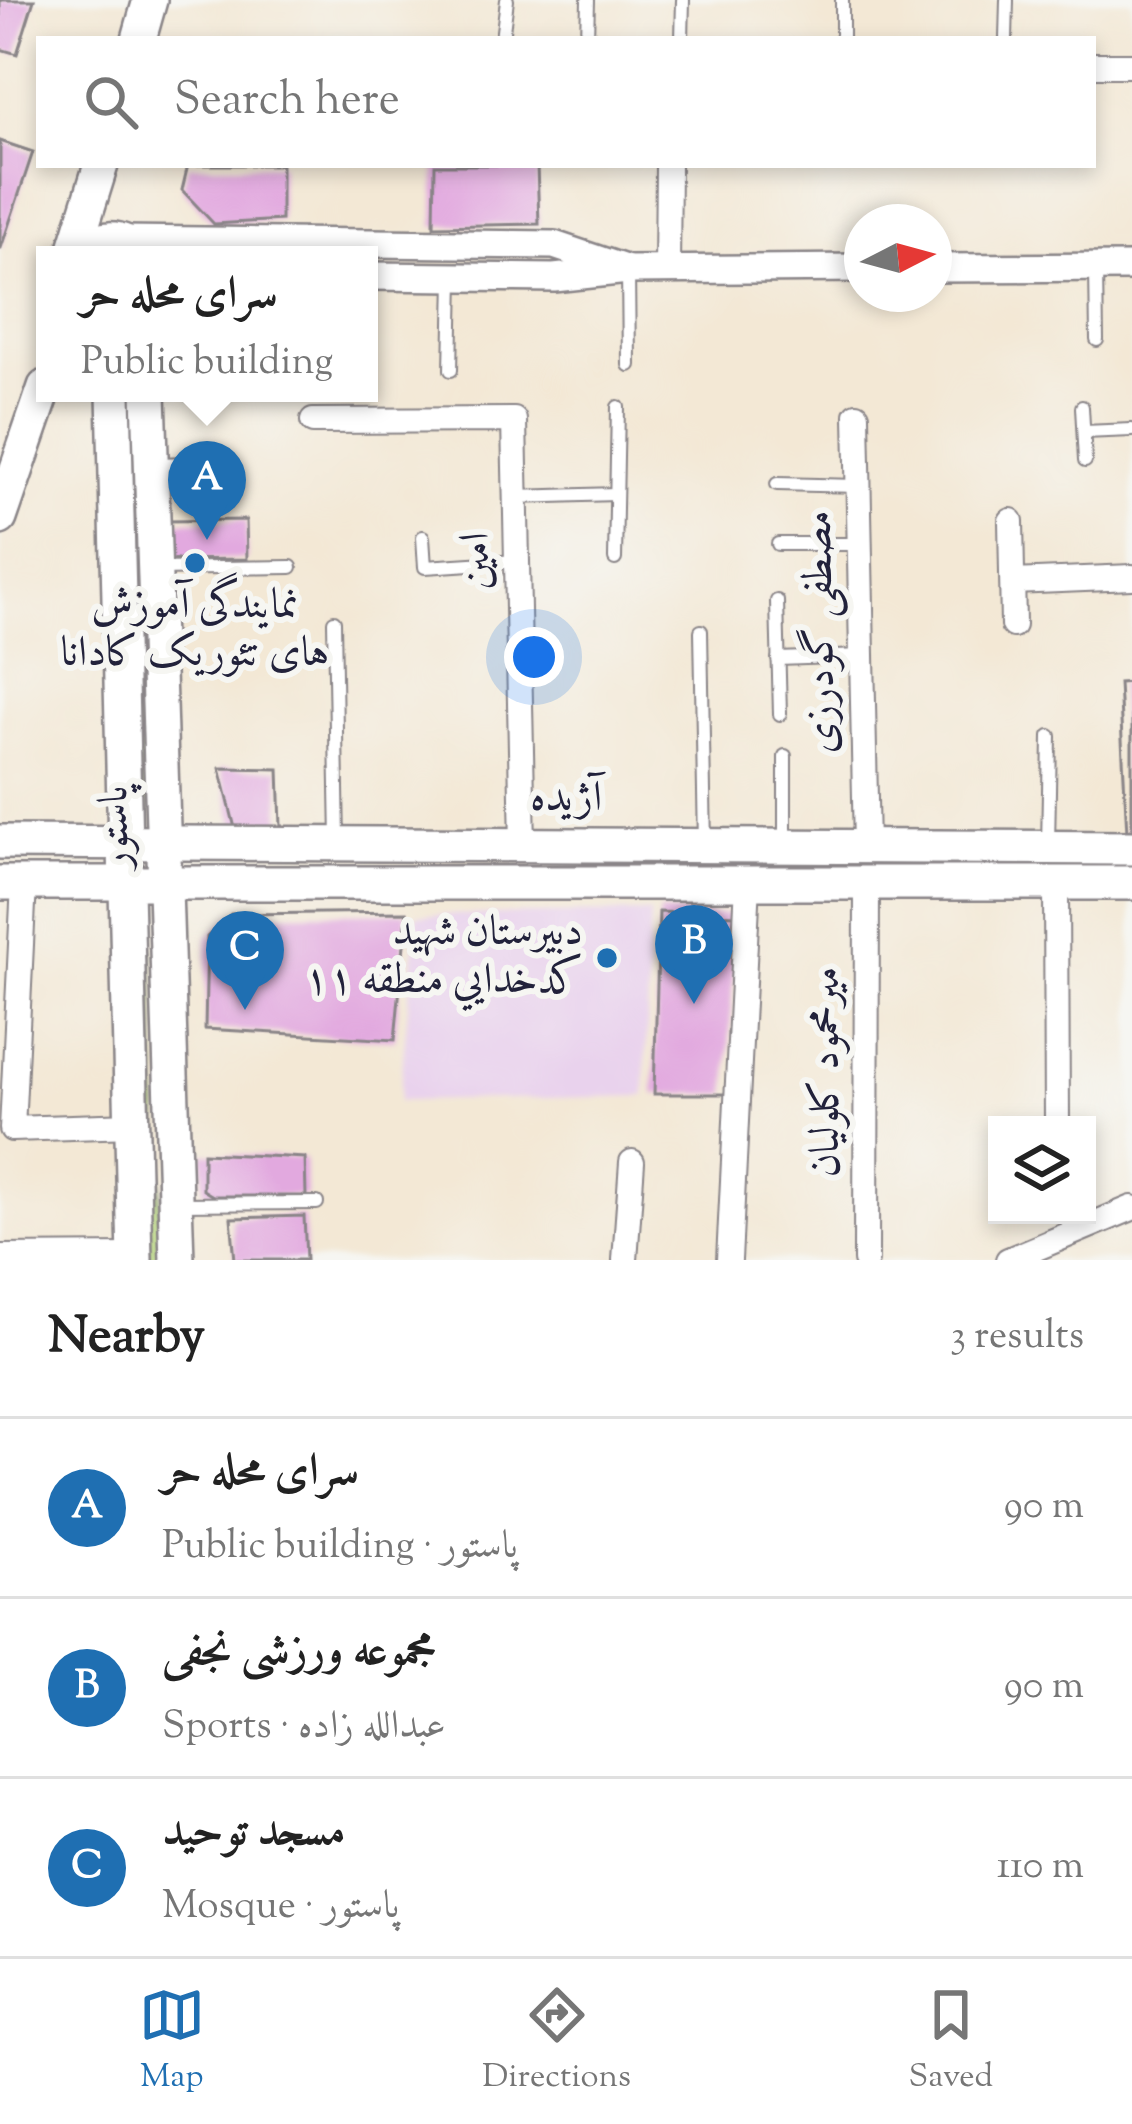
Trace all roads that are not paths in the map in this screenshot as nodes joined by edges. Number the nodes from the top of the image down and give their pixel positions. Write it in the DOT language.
graph roads {
  1 [pos="150,0"];
  2 [pos="173,0"];
  3 [pos="507,0"];
  4 [pos="588,0"];
  5 [pos="683,0"];
  6 [pos="842,0"];
  7 [pos="1007,0"];
  8 [pos="140,36"];
  9 [pos="162,36"];
  10 [pos="502,36"];
  11 [pos="587,36"];
  12 [pos="682,36"];
  13 [pos="842,36"];
  14 [pos="1006,36"];
  15 [pos="1096,65"];
  16 [pos="1132,65"];
  17 [pos="100,168"];
  18 [pos="121,168"];
  19 [pos="668,168"];
  20 [pos="102,246"];
  21 [pos="103,246"];
  22 [pos="378,247"];
  23 [pos="1096,267"];
  24 [pos="1132,267"];
  25 [pos="844,268"];
  26 [pos="952,268"];
  27 [pos="667,269"];
  28 [pos="628,270"];
  29 [pos="378,276"];
  30 [pos="453,277"];
  31 [pos="1097,340"];
  32 [pos="629,365"];
  33 [pos="451,370"];
  34 [pos="40,402"];
  35 [pos="114,402"];
  36 [pos="149,402"];
  37 [pos="618,407"];
  38 [pos="1082,407"];
  39 [pos="857,415"];
  40 [pos="313,421"];
  41 [pos="1132,430"];
  42 [pos="1084,432"];
  43 [pos="1085,461"];
  44 [pos="221,462"];
  45 [pos="152,464"];
  46 [pos="777,484"];
  47 [pos="858,486"];
  48 [pos="616,494"];
  49 [pos="516,497"];
  50 [pos="0,518"];
  51 [pos="1011,521"];
  52 [pos="423,537"];
  53 [pos="778,544"];
  54 [pos="860,544"];
  55 [pos="615,559"];
  56 [pos="517,561"];
  57 [pos="291,567"];
  58 [pos="155,569"];
  59 [pos="1132,577"];
  60 [pos="1013,582"];
  61 [pos="777,601"];
  62 [pos="334,621"];
  63 [pos="1013,625"];
  64 [pos="701,631"];
  65 [pos="862,656"];
  66 [pos="778,659"];
  67 [pos="780,714"];
  68 [pos="1050,736"];
  69 [pos="785,756"];
  70 [pos="0,842"];
  71 [pos="125,843"];
  72 [pos="163,843"];
  73 [pos="338,844"];
  74 [pos="523,845"];
  75 [pos="705,846"];
  76 [pos="785,846"];
  77 [pos="866,847"];
  78 [pos="1048,848"];
  79 [pos="1132,848"];
  80 [pos="867,883"];
  81 [pos="1056,883"];
  82 [pos="1132,883"];
  83 [pos="12,884"];
  84 [pos="126,884"];
  85 [pos="163,884"];
  86 [pos="748,884"];
  87 [pos="165,938"];
  88 [pos="128,941"];
  89 [pos="1057,1116"];
  90 [pos="132,1125"];
  91 [pos="632,1162"];
  92 [pos="317,1203"];
  93 [pos="176,1204"];
  94 [pos="1132,1208"];
  95 [pos="1057,1227"];
  96 [pos="0,1257"];
  97 [pos="135,1258"];
  98 [pos="177,1260"];
  99 [pos="625,1260"];
  100 [pos="729,1260"];
  101 [pos="866,1260"];
  102 [pos="1008,1260"];
  1 -- 8 [label="main road"];
  2 -- 9 [label="main road"];
  3 -- 10 [label="lane"];
  4 -- 11 [label="lane"];
  5 -- 12 [label="lane"];
  6 -- 13 [label="lane"];
  7 -- 14 [label="lane"];
  15 -- 16 [label="street"];
  17 -- 20 [label="main road"];
  18 -- 21 [label="main road"];
  19 -- 27 [label="street"];
  22 -- 28 [label="street"];
  23 -- 24 [label="street"];
  23 -- 26 [label="street"];
  23 -- 31 [label="lane"];
  25 -- 27 [label="street"];
  27 -- 28 [label="street"];
  28 -- 30 [label="street"];
  28 -- 32 [label="lane"];
  29 -- 30 [label="street"];
  30 -- 33 [label="lane"];
  34 -- 50 [label="main road"];
  35 -- 71 [label="main road, پاستور"];
  36 -- 45 [label="main road, پاستور"];
  37 -- 48 [label="lane"];
  38 -- 42 [label="lane"];
  39 -- 47 [label="street, مصطفی گودرزی"];
  40 -- 49 [label="street, امین"];
  41 -- 42 [label="lane"];
  42 -- 43 [label="lane"];
  44 -- 45 [label="lane"];
  45 -- 58 [label="main road, پاستور"];
  46 -- 47 [label="lane"];
  47 -- 54 [label="street, مصطفی گودرزی"];
  48 -- 49 [label="lane"];
  48 -- 55 [label="lane"];
  49 -- 56 [label="street, امین"];
  51 -- 60 [label="street"];
  52 -- 56 [label="lane"];
  53 -- 54 [label="lane"];
  54 -- 65 [label="street, مصطفی گودرزی"];
  56 -- 74 [label="street, امین"];
  57 -- 58 [label="lane"];
  58 -- 72 [label="main road, پاستور"];
  59 -- 60 [label="street"];
  60 -- 63 [label="street"];
  61 -- 66 [label="lane"];
  62 -- 73 [label="lane"];
  64 -- 75 [label="lane"];
  65 -- 66 [label="lane"];
  65 -- 77 [label="street, مصطفی گودرزی"];
  66 -- 67 [label="lane"];
  68 -- 78 [label="lane"];
  69 -- 76 [label="lane"];
  70 -- 71 [label="main road, آژیده"];
  71 -- 72 [label="main road, آژیده"];
  71 -- 84 [label="main road, پاستور"];
  72 -- 73 [label="main road, آژیده"];
  72 -- 85 [label="main road, پاستور"];
  73 -- 74 [label="main road, آژیده"];
  74 -- 75 [label="main road, آژیده"];
  75 -- 76 [label="main road, آژیده"];
  76 -- 77 [label="main road, آژیده"];
  77 -- 78 [label="main road, آژیده"];
  77 -- 80 [label="street"];
  78 -- 79 [label="main road, آژیده"];
  80 -- 81 [label="main road, آژیده"];
  80 -- 86 [label="main road, آژیده"];
  80 -- 101 [label="street, میرمحمود کلولیان"];
  81 -- 82 [label="main road, آژیده"];
  81 -- 89 [label="street"];
  83 -- 84 [label="main road, آژیده"];
  83 -- 90 [label="street"];
  84 -- 85 [label="main road, آژیده"];
  84 -- 88 [label="main road, پاستور"];
  85 -- 86 [label="main road, آژیده"];
  85 -- 87 [label="main road, پاستور"];
  86 -- 100 [label="street"];
  87 -- 88 [label="main road"];
  87 -- 93 [label="main road, پاستور"];
  88 -- 90 [label="main road, پاستور"];
  90 -- 97 [label="main road, پاستور"];
  91 -- 99 [label="street"];
  92 -- 93 [label="lane"];
  93 -- 98 [label="main road, پاستور"];
  94 -- 95 [label="street"];
  95 -- 102 [label="street"];
  96 -- 97 [label="street"];
}
